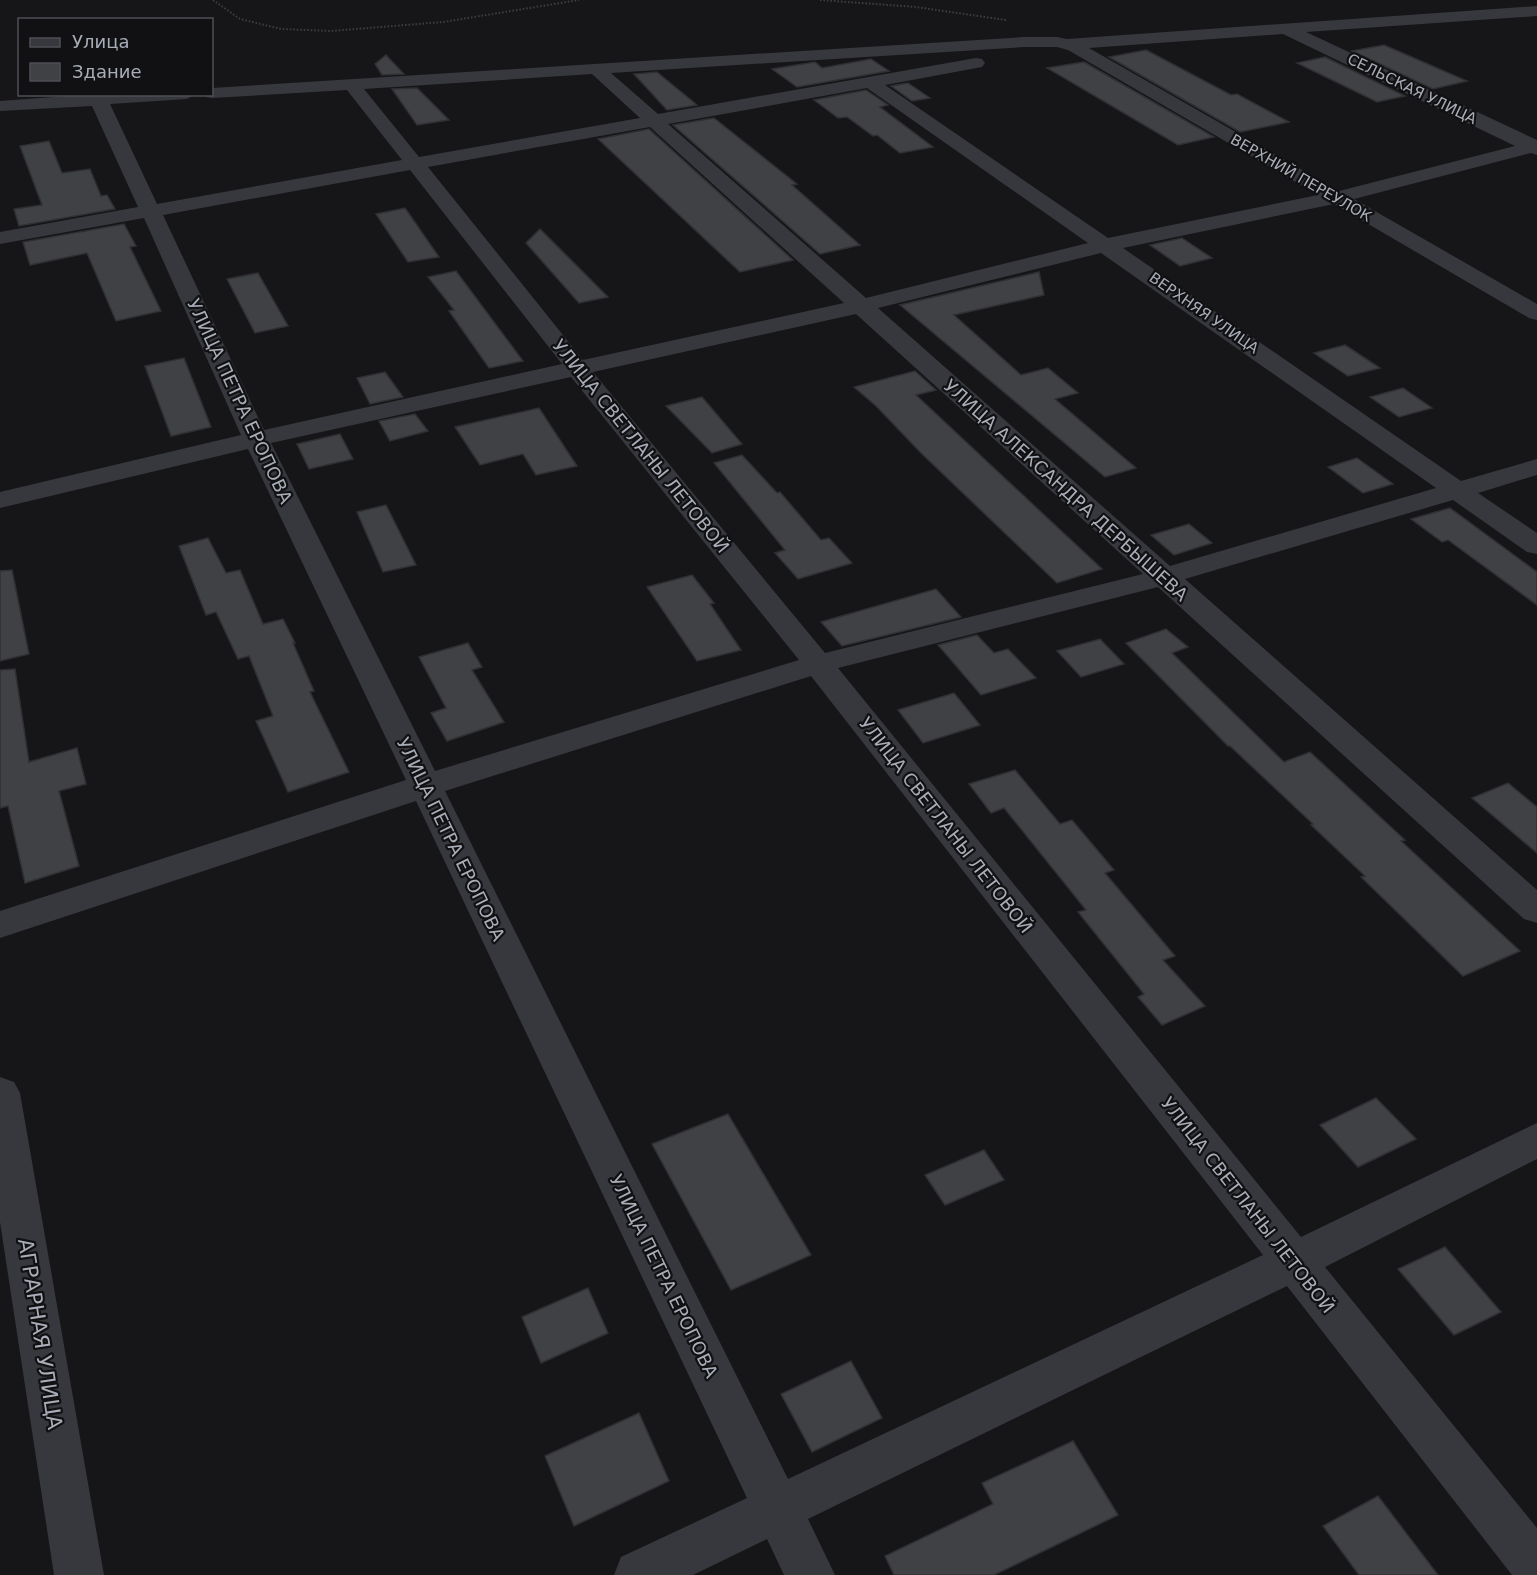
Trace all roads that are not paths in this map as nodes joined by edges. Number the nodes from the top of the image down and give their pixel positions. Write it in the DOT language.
graph roads {
  1 [pos="1537,11"];
  2 [pos="1500,14"];
  3 [pos="1286,29"];
  4 [pos="1537,29"];
  5 [pos="1069,44"];
  6 [pos="596,69"];
  7 [pos="870,82"];
  8 [pos="352,85"];
  9 [pos="213,93"];
  10 [pos="157,96"];
  11 [pos="99,100"];
  12 [pos="0,106"];
  13 [pos="654,121"];
  14 [pos="1536,148"];
  15 [pos="416,163"];
  16 [pos="1334,198"];
  17 [pos="152,211"];
  18 [pos="0,238"];
  19 [pos="1106,245"];
  20 [pos="860,306"];
  21 [pos="1537,313"];
  22 [pos="577,368"];
  23 [pos="256,439"];
  24 [pos="1537,467"];
  25 [pos="1459,491"];
  26 [pos="0,500"];
  27 [pos="1537,546"];
  28 [pos="1163,577"];
  29 [pos="818,664"];
  30 [pos="425,786"];
  31 [pos="1537,910"];
  32 [pos="0,925"];
  33 [pos="0,1093"];
  34 [pos="1537,1140"];
  35 [pos="1293,1262"];
  36 [pos="778,1509"];
  37 [pos="1537,1567"];
  38 [pos="79,1575"];
  39 [pos="639,1575"];
  40 [pos="810,1575"];
  1 -- 2 [label="street"];
  2 -- 3 [label="street"];
  2 -- 4 [label="street"];
  3 -- 5 [label="street"];
  3 -- 14 [label="street, СЕЛЬСКАЯ УЛИЦА"];
  5 -- 6 [label="street"];
  5 -- 7 [label="street"];
  5 -- 16 [label="street, ВЕРХНИЙ ПЕРЕУЛОК"];
  6 -- 8 [label="street"];
  6 -- 13 [label="street, УЛИЦА АЛЕКСАНДРА ДЕРБЫШЕВА"];
  7 -- 13 [label="street"];
  7 -- 19 [label="street, ВЕРХНЯЯ УЛИЦА"];
  8 -- 9 [label="street"];
  8 -- 15 [label="street, УЛИЦА СВЕТЛАНЫ ЛЕТОВОЙ"];
  10 -- 11 [label="street"];
  11 -- 12 [label="street"];
  11 -- 17 [label="street, УЛИЦА ПЕТРА ЕРОПОВА"];
  13 -- 15 [label="street"];
  13 -- 20 [label="street, УЛИЦА АЛЕКСАНДРА ДЕРБЫШЕВА"];
  14 -- 16 [label="street"];
  15 -- 17 [label="street"];
  15 -- 22 [label="street, УЛИЦА СВЕТЛАНЫ ЛЕТОВОЙ"];
  16 -- 19 [label="street"];
  16 -- 21 [label="street, ВЕРХНИЙ ПЕРЕУЛОК"];
  17 -- 18 [label="street"];
  17 -- 23 [label="street, УЛИЦА ПЕТРА ЕРОПОВА"];
  19 -- 20 [label="street"];
  19 -- 25 [label="street, ВЕРХНЯЯ УЛИЦА"];
  20 -- 22 [label="street"];
  20 -- 28 [label="street, УЛИЦА АЛЕКСАНДРА ДЕРБЫШЕВА"];
  22 -- 23 [label="street"];
  22 -- 29 [label="street, УЛИЦА СВЕТЛАНЫ ЛЕТОВОЙ"];
  23 -- 26 [label="street"];
  23 -- 30 [label="street, УЛИЦА ПЕТРА ЕРОПОВА"];
  24 -- 25 [label="street"];
  25 -- 27 [label="street, ВЕРХНЯЯ УЛИЦА"];
  25 -- 28 [label="street"];
  28 -- 29 [label="street"];
  28 -- 31 [label="street, УЛИЦА АЛЕКСАНДРА ДЕРБЫШЕВА"];
  29 -- 30 [label="street"];
  29 -- 35 [label="street, УЛИЦА СВЕТЛАНЫ ЛЕТОВОЙ"];
  30 -- 32 [label="street"];
  30 -- 36 [label="street, УЛИЦА ПЕТРА ЕРОПОВА"];
  33 -- 38 [label="street, АГРАРНАЯ УЛИЦА"];
  34 -- 35 [label="street"];
  35 -- 36 [label="street"];
  35 -- 37 [label="street, УЛИЦА СВЕТЛАНЫ ЛЕТОВОЙ"];
  36 -- 39 [label="street"];
  36 -- 40 [label="street, УЛИЦА ПЕТРА ЕРОПОВА"];
}
